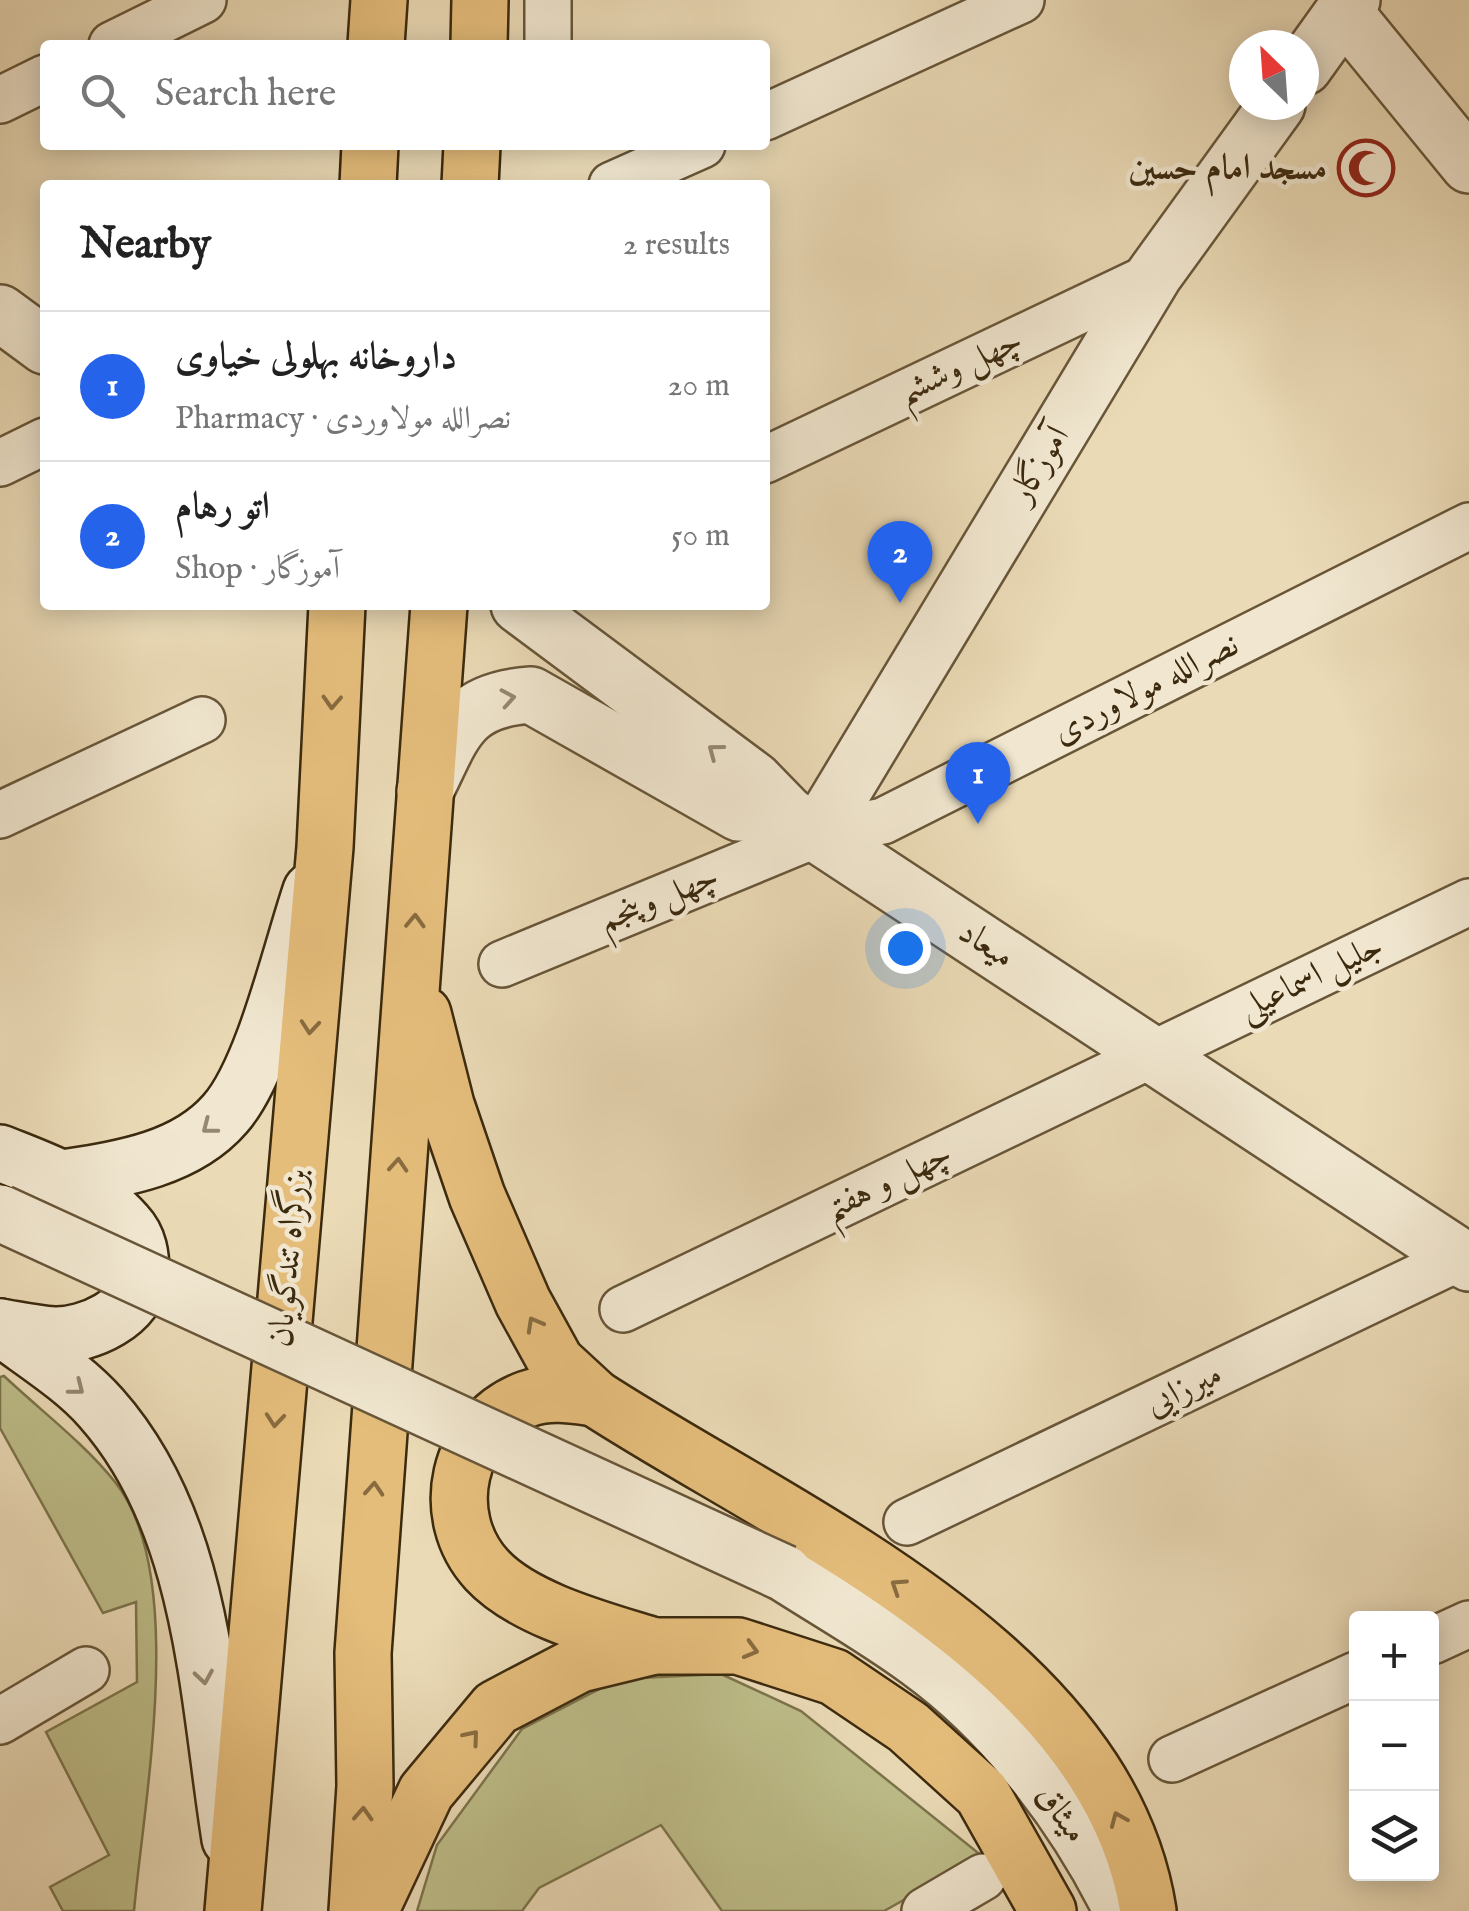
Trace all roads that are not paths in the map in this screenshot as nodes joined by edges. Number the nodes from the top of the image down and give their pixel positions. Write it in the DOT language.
graph roads {
  1 [pos="203,0"];
  2 [pos="379,0"];
  3 [pos="480,0"];
  4 [pos="548,0"];
  5 [pos="1021,0"];
  6 [pos="1343,4"];
  7 [pos="122,40"];
  8 [pos="376,40"];
  9 [pos="479,40"];
  10 [pos="548,40"];
  11 [pos="1319,43"];
  12 [pos="40,80"];
  13 [pos="0,100"];
  14 [pos="770,115"];
  15 [pos="1266,120"];
  16 [pos="370,150"];
  17 [pos="472,150"];
  18 [pos="691,150"];
  19 [pos="1469,166"];
  20 [pos="368,180"];
  21 [pos="470,180"];
  22 [pos="623,180"];
  23 [pos="1154,274"];
  24 [pos="0,313"];
  25 [pos="40,342"];
  26 [pos="40,443"];
  27 [pos="770,458"];
  28 [pos="0,463"];
  29 [pos="1469,526"];
  30 [pos="337,610"];
  31 [pos="439,610"];
  32 [pos="527,610"];
  33 [pos="202,720"];
  34 [pos="424,791"];
  35 [pos="0,814"];
  36 [pos="802,824"];
  37 [pos="326,846"];
  38 [pos="1469,902"];
  39 [pos="502,964"];
  40 [pos="413,974"];
  41 [pos="1152,1054"];
  42 [pos="0,1153"];
  43 [pos="64,1178"];
  44 [pos="0,1212"];
  45 [pos="0,1236"];
  46 [pos="1466,1258"];
  47 [pos="623,1309"];
  48 [pos="0,1327"];
  49 [pos="596,1398"];
  50 [pos="907,1522"];
  51 [pos="1469,1624"];
  52 [pos="1439,1638"];
  53 [pos="654,1646"];
  54 [pos="86,1670"];
  55 [pos="1349,1678"];
  56 [pos="0,1721"];
  57 [pos="990,1739"];
  58 [pos="1172,1759"];
  59 [pos="983,1876"];
  60 [pos="234,1891"];
  61 [pos="358,1911"];
  62 [pos="370,1911"];
  63 [pos="925,1911"];
  64 [pos="1048,1911"];
  65 [pos="1083,1911"];
  66 [pos="1122,1911"];
  67 [pos="1148,1911"];
  1 -- 7 [label="street"];
  2 -- 8 [label="highway"];
  3 -- 9 [label="highway"];
  4 -- 10 [label="street"];
  5 -- 14 [label="street"];
  6 -- 11 [label="street"];
  6 -- 19 [label="street"];
  12 -- 13 [label="street"];
  15 -- 23 [label="street, آموزگار"];
  16 -- 20 [label="highway"];
  17 -- 21 [label="highway"];
  18 -- 22 [label="street"];
  23 -- 27 [label="street, چهل وششم"];
  23 -- 36 [label="street, آموزگار"];
  24 -- 25 [label="street"];
  26 -- 28 [label="street"];
  29 -- 36 [label="street, نصرالله مولاوردی"];
  30 -- 37 [label="highway, بزرگراه تندگویان, one-way"];
  31 -- 34 [label="highway"];
  36 -- 32 [label="street, میعاد, one-way"];
  33 -- 35 [label="street"];
  34 -- 36 [label="street, one-way"];
  40 -- 34 [label="highway, one-way"];
  36 -- 39 [label="street, چهل وپنجم"];
  36 -- 41 [label="street, میعاد"];
  37 -- 43 [label="street, one-way"];
  37 -- 60 [label="highway, بزرگراه تندگویان, one-way"];
  38 -- 41 [label="street, جلیل اسماعیلی"];
  49 -- 40 [label="highway, one-way"];
  61 -- 40 [label="highway, one-way"];
  41 -- 46 [label="street, میعاد"];
  41 -- 47 [label="street, چهل و هفتم"];
  42 -- 43 [label="street"];
  43 -- 48 [label="street"];
  44 -- 57 [label="street, bridge"];
  45 -- 57 [label="street"];
  46 -- 50 [label="street, میرزایی"];
  48 -- 60 [label="street, one-way"];
  49 -- 53 [label="highway"];
  67 -- 49 [label="highway, one-way"];
  51 -- 52 [label="street"];
  62 -- 53 [label="highway, one-way"];
  53 -- 64 [label="highway, one-way"];
  54 -- 56 [label="street"];
  55 -- 58 [label="street"];
  57 -- 65 [label="street, میثاق"];
  57 -- 66 [label="street, میثاق"];
  59 -- 63 [label="street"];
}
